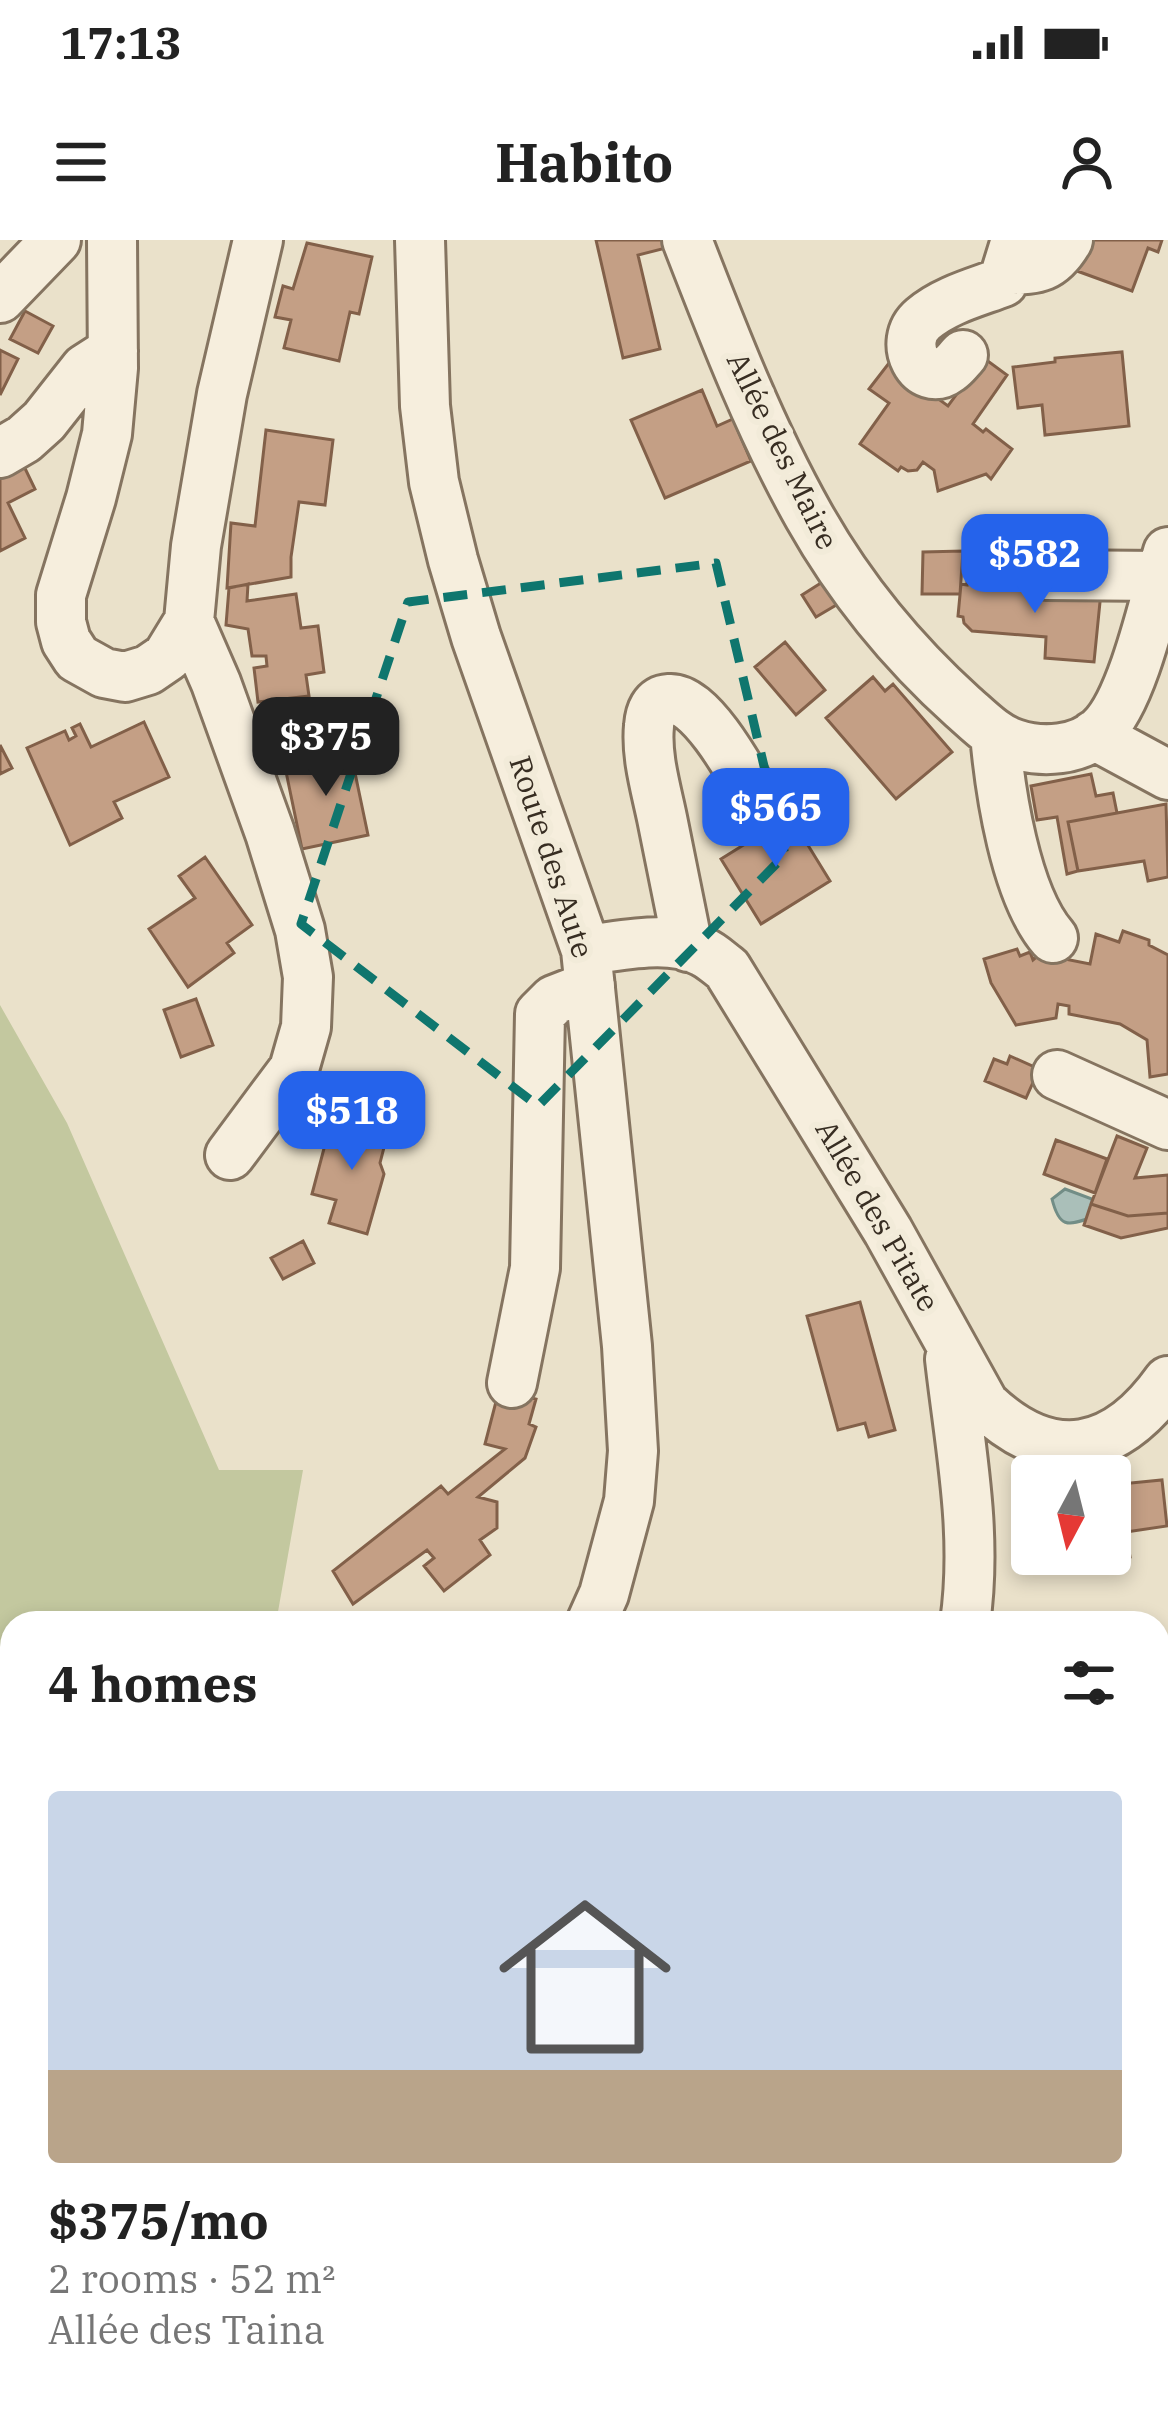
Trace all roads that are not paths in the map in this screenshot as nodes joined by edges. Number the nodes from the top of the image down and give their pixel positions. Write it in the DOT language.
graph roads {
  1 [pos="56,240"];
  2 [pos="112,240"];
  3 [pos="258,240"];
  4 [pos="421,240"];
  5 [pos="687,240"];
  6 [pos="1068,240"];
  7 [pos="1009,264"];
  8 [pos="0,298"];
  9 [pos="113,351"];
  10 [pos="963,355"];
  11 [pos="0,453"];
  12 [pos="1164,564"];
  13 [pos="1046,575"];
  14 [pos="189,621"];
  15 [pos="995,734"];
  16 [pos="1094,735"];
  17 [pos="1168,775"];
  18 [pos="767,817"];
  19 [pos="1053,938"];
  20 [pos="688,947"];
  21 [pos="588,968"];
  22 [pos="1057,1075"];
  23 [pos="1168,1125"];
  24 [pos="230,1155"];
  25 [pos="948,1340"];
  26 [pos="1168,1381"];
  27 [pos="512,1382"];
  28 [pos="596,1611"];
  29 [pos="966,1611"];
  1 -- 8 [label="street"];
  2 -- 9 [label="street"];
  3 -- 14 [label="street"];
  4 -- 21 [label="street, Route des Aute"];
  5 -- 15 [label="street, Allée des Maire"];
  6 -- 7 [label="street"];
  7 -- 10 [label="street"];
  9 -- 11 [label="street"];
  9 -- 14 [label="street"];
  12 -- 13 [label="street"];
  12 -- 16 [label="street"];
  14 -- 24 [label="street"];
  15 -- 16 [label="street, Allée des Maire"];
  15 -- 19 [label="street"];
  16 -- 17 [label="street"];
  18 -- 20 [label="street"];
  20 -- 21 [label="street"];
  20 -- 25 [label="street, Allée des Pitate"];
  21 -- 27 [label="street"];
  21 -- 28 [label="street, Route des Aute"];
  22 -- 23 [label="street"];
  25 -- 26 [label="street, Allée des Pitate"];
  25 -- 29 [label="street"];
}
